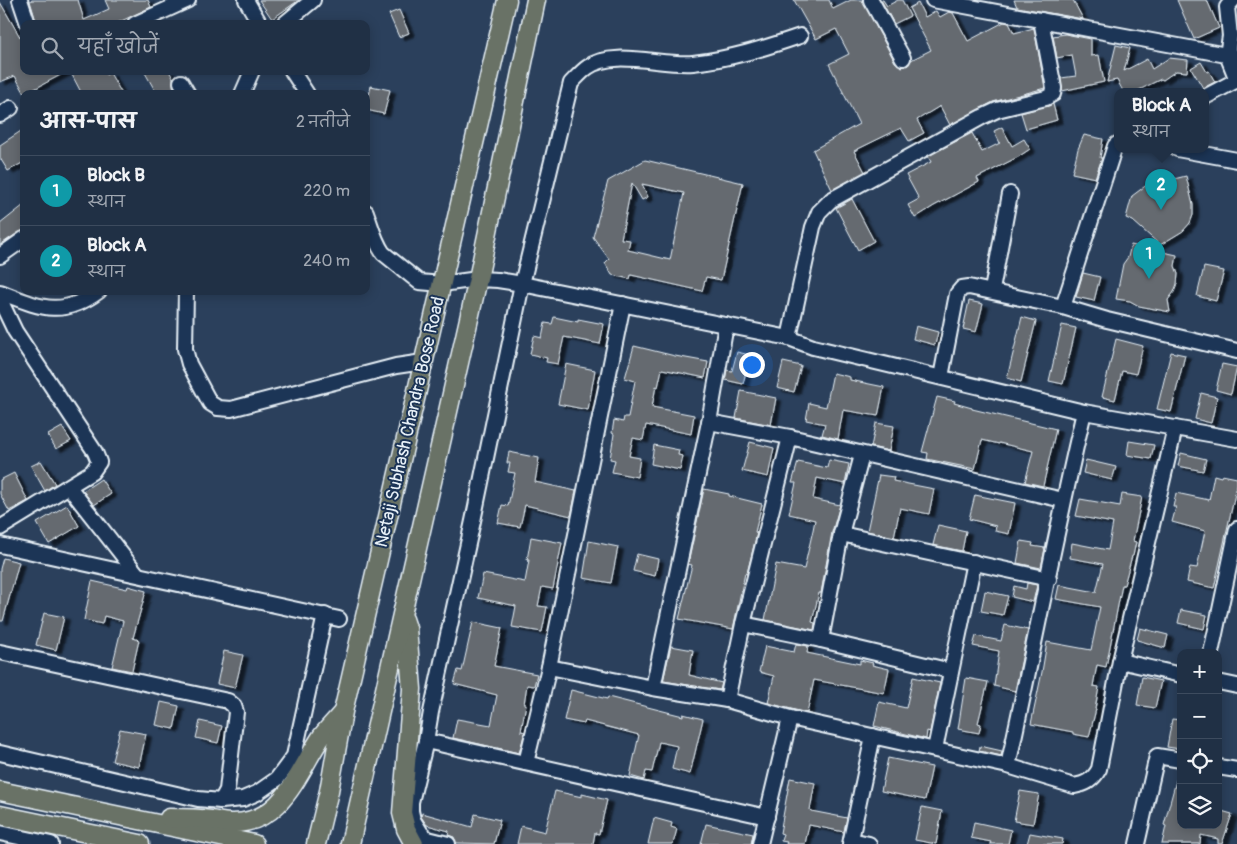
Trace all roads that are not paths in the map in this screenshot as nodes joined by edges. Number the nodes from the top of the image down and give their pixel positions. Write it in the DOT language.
graph roads {
  1 [pos="20,0"];
  2 [pos="188,0"];
  3 [pos="246,0"];
  4 [pos="313,0"];
  5 [pos="507,0"];
  6 [pos="536,0"];
  7 [pos="871,0"];
  8 [pos="933,0"];
  9 [pos="1228,2"];
  10 [pos="27,20"];
  11 [pos="144,20"];
  12 [pos="258,20"];
  13 [pos="289,20"];
  14 [pos="1041,20"];
  15 [pos="800,36"];
  16 [pos="1232,56"];
  17 [pos="903,58"];
  18 [pos="250,75"];
  19 [pos="295,75"];
  20 [pos="1237,80"];
  21 [pos="244,90"];
  22 [pos="304,90"];
  23 [pos="1209,96"];
  24 [pos="1114,149"];
  25 [pos="1199,153"];
  26 [pos="1237,160"];
  27 [pos="1010,194"];
  28 [pos="370,224"];
  29 [pos="20,241"];
  30 [pos="0,256"];
  31 [pos="478,279"];
  32 [pos="442,284"];
  33 [pos="522,284"];
  34 [pos="992,290"];
  35 [pos="0,292"];
  36 [pos="91,295"];
  37 [pos="186,295"];
  38 [pos="623,304"];
  39 [pos="1063,307"];
  40 [pos="726,325"];
  41 [pos="789,338"];
  42 [pos="1237,351"];
  43 [pos="424,362"];
  44 [pos="942,377"];
  45 [pos="1084,412"];
  46 [pos="709,422"];
  47 [pos="1175,428"];
  48 [pos="790,437"];
  49 [pos="1237,439"];
  50 [pos="862,455"];
  51 [pos="69,487"];
  52 [pos="1063,500"];
  53 [pos="0,528"];
  54 [pos="1237,529"];
  55 [pos="841,534"];
  56 [pos="0,545"];
  57 [pos="974,562"];
  58 [pos="137,574"];
  59 [pos="1049,578"];
  60 [pos="402,612"];
  61 [pos="325,616"];
  62 [pos="339,619"];
  63 [pos="743,624"];
  64 [pos="821,640"];
  65 [pos="1212,649"];
  66 [pos="0,652"];
  67 [pos="1120,661"];
  68 [pos="549,667"];
  69 [pos="951,671"];
  70 [pos="1177,673"];
  71 [pos="1222,683"];
  72 [pos="1237,686"];
  73 [pos="653,688"];
  74 [pos="727,700"];
  75 [pos="343,712"];
  76 [pos="790,718"];
  77 [pos="299,731"];
  78 [pos="322,736"];
  79 [pos="873,736"];
  80 [pos="426,741"];
  81 [pos="935,749"];
  82 [pos="0,753"];
  83 [pos="1177,759"];
  84 [pos="526,763"];
  85 [pos="1008,766"];
  86 [pos="1222,768"];
  87 [pos="1237,770"];
  88 [pos="0,791"];
  89 [pos="36,798"];
  90 [pos="221,801"];
  91 [pos="0,815"];
  92 [pos="767,817"];
  93 [pos="31,822"];
  94 [pos="154,822"];
  95 [pos="0,833"];
  96 [pos="28,842"];
  97 [pos="851,842"];
  98 [pos="51,844"];
  99 [pos="140,844"];
  100 [pos="254,844"];
  101 [pos="316,844"];
  102 [pos="350,844"];
  103 [pos="414,844"];
  104 [pos="448,844"];
  105 [pos="760,844"];
  106 [pos="869,844"];
  107 [pos="1138,844"];
  1 -- 10 [label="street"];
  2 -- 11 [label="street"];
  3 -- 12 [label="street"];
  4 -- 13 [label="street"];
  5 -- 32 [label="main road, Netaji Subhash Chandra Bose Road"];
  6 -- 31 [label="main road, Netaji Subhash Chandra Bose Road"];
  7 -- 17 [label="street"];
  8 -- 14 [label="street"];
  9 -- 16 [label="street"];
  14 -- 16 [label="street"];
  14 -- 41 [label="street"];
  15 -- 33 [label="street"];
  16 -- 20 [label="street"];
  18 -- 21 [label="street"];
  19 -- 22 [label="street"];
  20 -- 23 [label="street"];
  24 -- 39 [label="street"];
  25 -- 26 [label="street"];
  27 -- 34 [label="street"];
  28 -- 32 [label="street"];
  29 -- 30 [label="street"];
  31 -- 32 [label="street"];
  31 -- 33 [label="street"];
  31 -- 60 [label="main road, Netaji Subhash Chandra Bose Road"];
  32 -- 43 [label="main road, Netaji Subhash Chandra Bose Road"];
  33 -- 38 [label="street"];
  33 -- 80 [label="street"];
  34 -- 39 [label="street"];
  34 -- 44 [label="street"];
  35 -- 36 [label="street"];
  35 -- 51 [label="street"];
  37 -- 43 [label="street"];
  38 -- 40 [label="street"];
  38 -- 68 [label="street"];
  39 -- 42 [label="street"];
  40 -- 41 [label="street"];
  40 -- 46 [label="street"];
  41 -- 44 [label="street"];
  43 -- 75 [label="main road, Netaji Subhash Chandra Bose Road"];
  44 -- 45 [label="street"];
  45 -- 47 [label="street"];
  45 -- 52 [label="street"];
  46 -- 48 [label="street"];
  46 -- 73 [label="street"];
  47 -- 49 [label="street"];
  47 -- 67 [label="street"];
  48 -- 50 [label="street"];
  48 -- 63 [label="street"];
  50 -- 52 [label="street"];
  50 -- 55 [label="street"];
  51 -- 53 [label="street"];
  51 -- 58 [label="street"];
  52 -- 59 [label="street"];
  54 -- 65 [label="street"];
  55 -- 57 [label="street"];
  55 -- 64 [label="street"];
  56 -- 58 [label="street"];
  57 -- 59 [label="street"];
  57 -- 69 [label="street"];
  58 -- 61 [label="street"];
  59 -- 85 [label="street"];
  60 -- 102 [label="main road, Netaji Subhash Chandra Bose Road"];
  60 -- 103 [label="main road"];
  61 -- 62 [label="street"];
  61 -- 77 [label="street"];
  63 -- 64 [label="street"];
  63 -- 74 [label="street"];
  64 -- 69 [label="street"];
  66 -- 90 [label="street"];
  67 -- 70 [label="street"];
  67 -- 85 [label="street"];
  68 -- 73 [label="street"];
  68 -- 84 [label="street"];
  69 -- 81 [label="street"];
  71 -- 72 [label="street"];
  73 -- 74 [label="street"];
  74 -- 76 [label="street"];
  75 -- 78 [label="main road"];
  75 -- 101 [label="main road, Netaji Subhash Chandra Bose Road"];
  76 -- 79 [label="street"];
  76 -- 92 [label="street"];
  77 -- 78 [label="street"];
  77 -- 90 [label="street"];
  78 -- 94 [label="main road"];
  79 -- 81 [label="street"];
  79 -- 97 [label="street"];
  80 -- 84 [label="street"];
  80 -- 104 [label="street"];
  81 -- 85 [label="street"];
  82 -- 90 [label="street"];
  83 -- 107 [label="street"];
  84 -- 92 [label="street"];
  86 -- 87 [label="street"];
  88 -- 89 [label="main road"];
  89 -- 93 [label="street"];
  89 -- 94 [label="main road"];
  91 -- 93 [label="main road"];
  92 -- 105 [label="street"];
  93 -- 96 [label="street"];
  93 -- 99 [label="main road"];
  94 -- 100 [label="main road"];
  95 -- 96 [label="street"];
  96 -- 98 [label="street"];
  97 -- 106 [label="street"];
}
